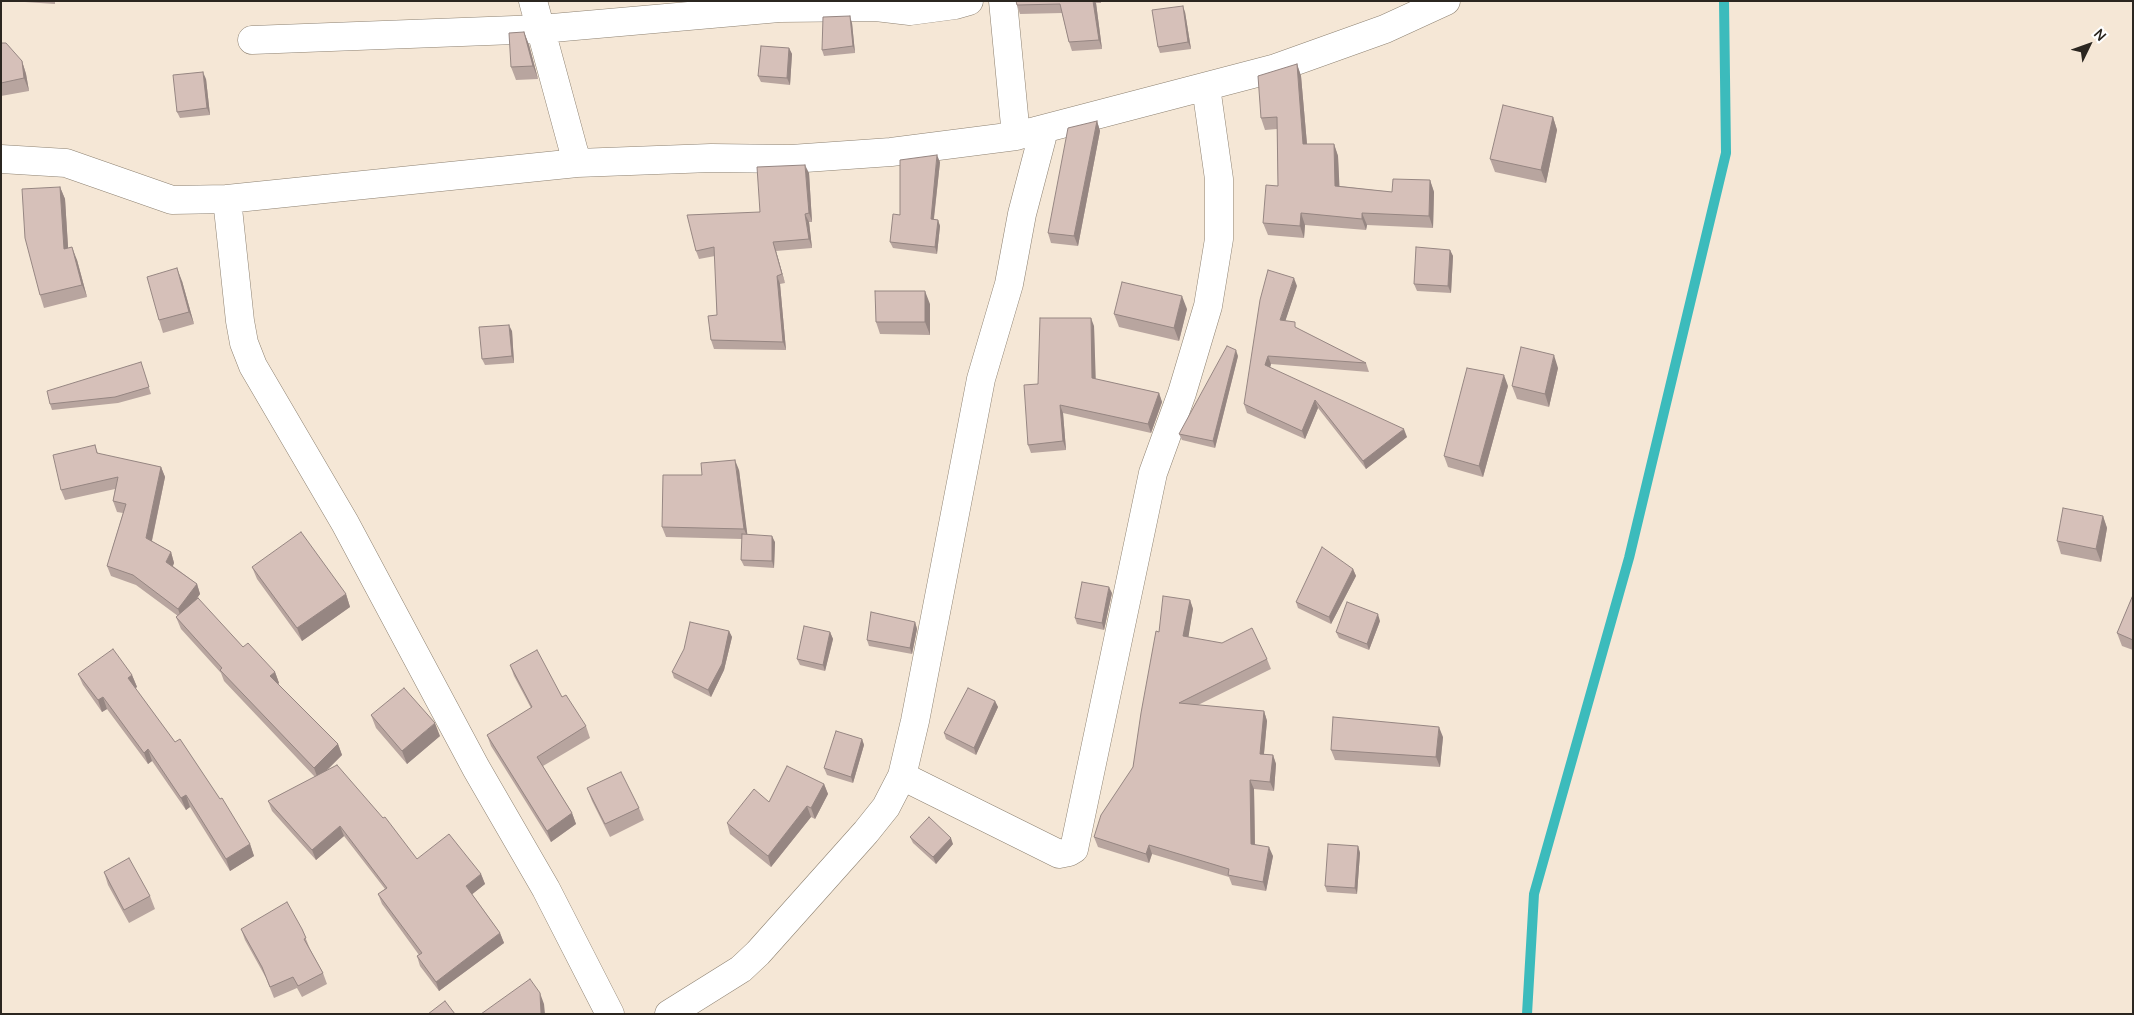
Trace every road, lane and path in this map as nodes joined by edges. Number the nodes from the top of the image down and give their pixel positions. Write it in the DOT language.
graph roads {
  1 [pos="533,1"];
  2 [pos="969,1"];
  3 [pos="1003,1"];
  4 [pos="1446,1"];
  5 [pos="541,30"];
  6 [pos="252,40"];
  7 [pos="1206,87"];
  8 [pos="1044,130"];
  9 [pos="1016,136"];
  10 [pos="1,159"];
  11 [pos="577,163"];
  12 [pos="227,199"];
  13 [pos="902,776"];
  14 [pos="610,1014"];
  15 [pos="669,1014"];
  1 -- 5 [label="street"];
  2 -- 5 [label="street"];
  3 -- 9 [label="street"];
  4 -- 7 [label="street"];
  5 -- 6 [label="street"];
  5 -- 11 [label="street"];
  7 -- 8 [label="street"];
  7 -- 13 [label="street"];
  8 -- 9 [label="street"];
  8 -- 13 [label="street"];
  9 -- 11 [label="street"];
  10 -- 12 [label="street"];
  11 -- 12 [label="street"];
  12 -- 14 [label="street"];
  13 -- 15 [label="street"];
}
